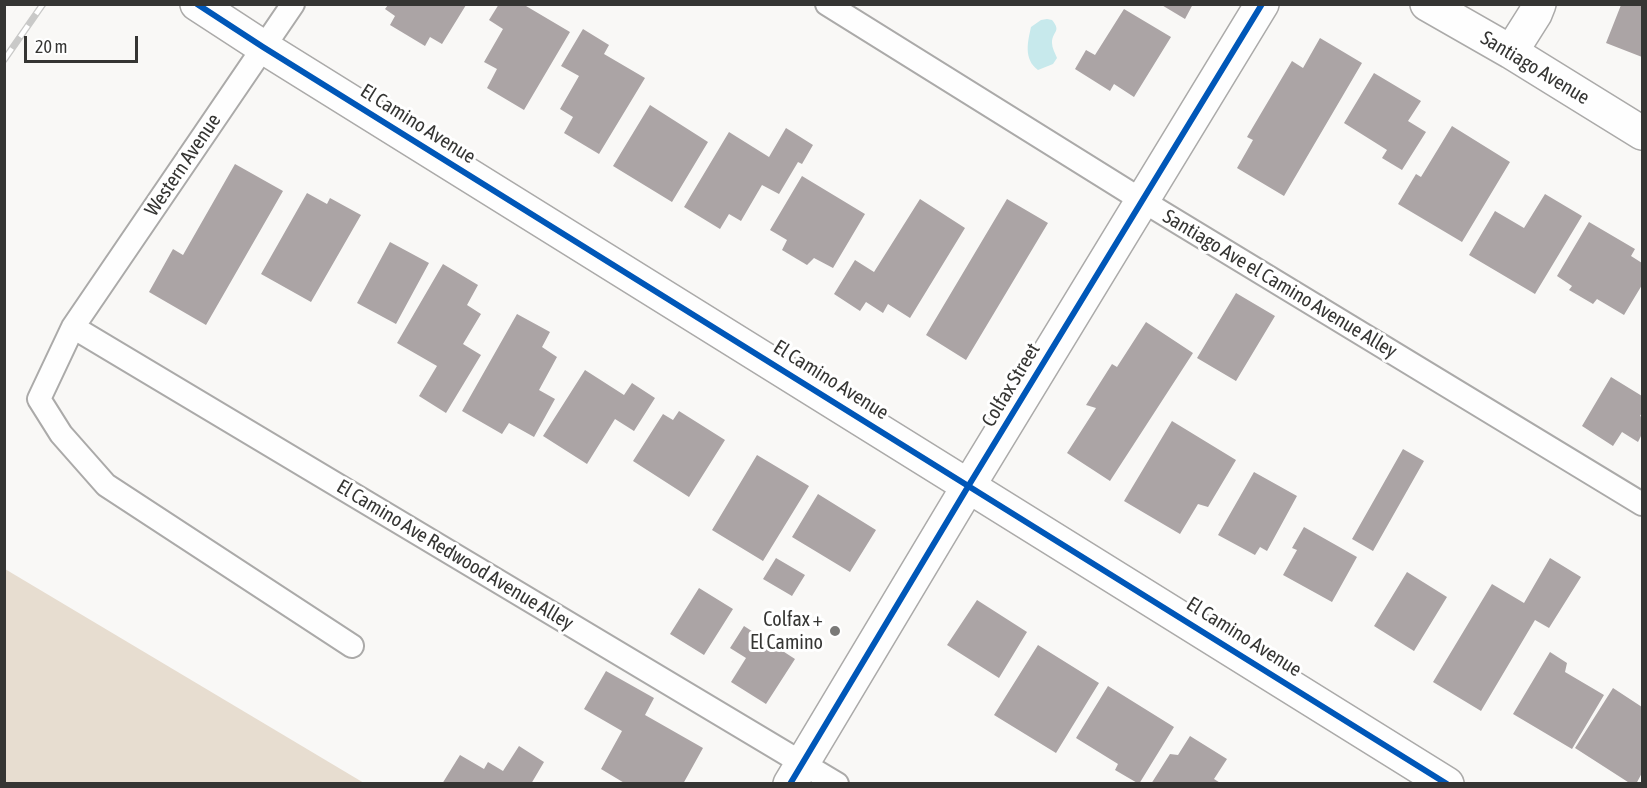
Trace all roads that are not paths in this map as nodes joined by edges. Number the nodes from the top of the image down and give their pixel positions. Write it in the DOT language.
graph roads {
  1 [pos="197,4"];
  2 [pos="293,4"];
  3 [pos="827,4"];
  4 [pos="1262,4"];
  5 [pos="1427,4"];
  6 [pos="1539,4"];
  7 [pos="263,47"];
  8 [pos="1511,52"];
  9 [pos="1642,133"];
  10 [pos="1143,201"];
  11 [pos="73,327"];
  12 [pos="969,485"];
  13 [pos="1642,504"];
  14 [pos="352,646"];
  15 [pos="796,773"];
  16 [pos="837,783"];
  17 [pos="1448,783"];
  1 -- 7 [label="main road, El Camino Avenue"];
  2 -- 7 [label="lane, Western Avenue"];
  3 -- 10 [label="lane, Santiago Ave el Camino Avenue Alley"];
  4 -- 10 [label="main road, Colfax Street"];
  5 -- 8 [label="main road, Santiago Avenue"];
  6 -- 8 [label="main road"];
  7 -- 11 [label="lane, Western Avenue"];
  7 -- 12 [label="main road, El Camino Avenue"];
  8 -- 9 [label="main road, Santiago Avenue"];
  10 -- 12 [label="main road, Colfax Street"];
  10 -- 13 [label="lane, Santiago Ave el Camino Avenue Alley"];
  11 -- 14 [label="lane, Western Avenue"];
  11 -- 15 [label="lane, El Camino Ave Redwood Avenue Alley"];
  12 -- 15 [label="main road, Colfax Street"];
  12 -- 17 [label="main road, El Camino Avenue"];
  15 -- 16 [label="lane, El Camino Ave Redwood Avenue Alley"];
}
